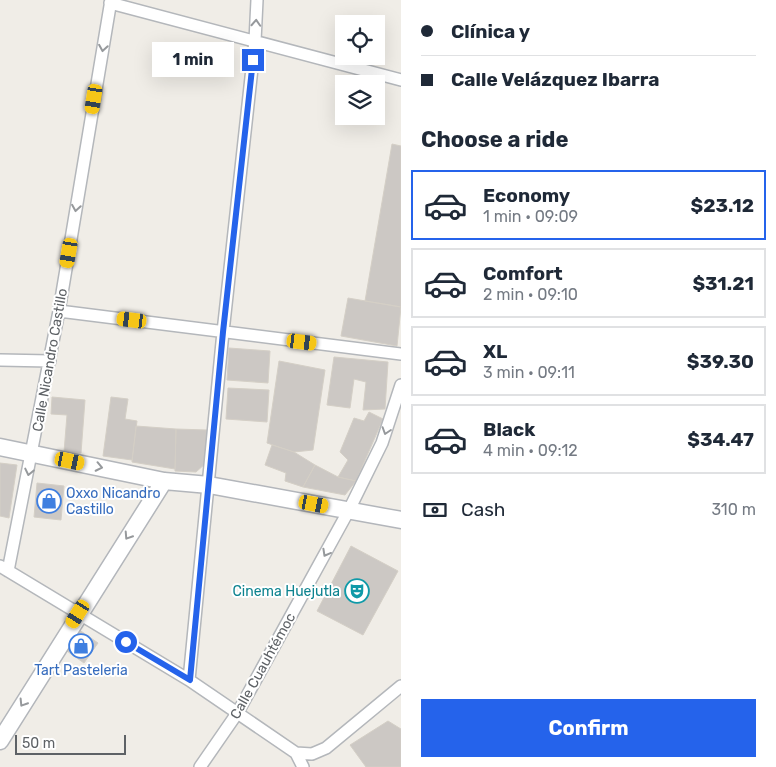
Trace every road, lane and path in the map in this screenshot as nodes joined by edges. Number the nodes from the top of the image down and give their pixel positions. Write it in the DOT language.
graph roads {
  1 [pos="257,0"];
  2 [pos="111,2"];
  3 [pos="255,41"];
  4 [pos="401,80"];
  5 [pos="59,311"];
  6 [pos="223,332"];
  7 [pos="401,354"];
  8 [pos="0,360"];
  9 [pos="50,361"];
  10 [pos="401,385"];
  11 [pos="0,447"];
  12 [pos="33,453"];
  13 [pos="164,481"];
  14 [pos="209,484"];
  15 [pos="349,510"];
  16 [pos="401,520"];
  17 [pos="4,569"];
  18 [pos="78,614"];
  19 [pos="190,680"];
  20 [pos="401,686"];
  21 [pos="238,712"];
  22 [pos="0,741"];
  23 [pos="296,753"];
  24 [pos="200,767"];
  25 [pos="303,767"];
  3 -- 1 [label="street, one-way"];
  2 -- 3 [label="street"];
  2 -- 5 [label="street, Calle Nicandro Castillo, one-way"];
  3 -- 4 [label="street"];
  3 -- 6 [label="street"];
  5 -- 6 [label="street"];
  5 -- 9 [label="street, Calle Nicandro Castillo"];
  6 -- 7 [label="street"];
  6 -- 14 [label="street"];
  8 -- 9 [label="street"];
  9 -- 12 [label="street, Calle Nicandro Castillo"];
  10 -- 15 [label="street, Calle Cuauhtémoc, one-way"];
  11 -- 12 [label="main road"];
  12 -- 13 [label="main road, one-way"];
  12 -- 17 [label="street, Calle Nicandro Castillo, one-way"];
  13 -- 14 [label="main road"];
  13 -- 18 [label="main road, one-way"];
  14 -- 15 [label="main road"];
  14 -- 19 [label="street"];
  15 -- 16 [label="main road"];
  15 -- 21 [label="street, Calle Cuauhtémoc, one-way"];
  17 -- 18 [label="street"];
  18 -- 19 [label="street"];
  18 -- 22 [label="main road, one-way"];
  19 -- 21 [label="street"];
  20 -- 23 [label="street"];
  21 -- 23 [label="street"];
  21 -- 24 [label="street, Calle Cuauhtémoc"];
  23 -- 25 [label="street"];
}
